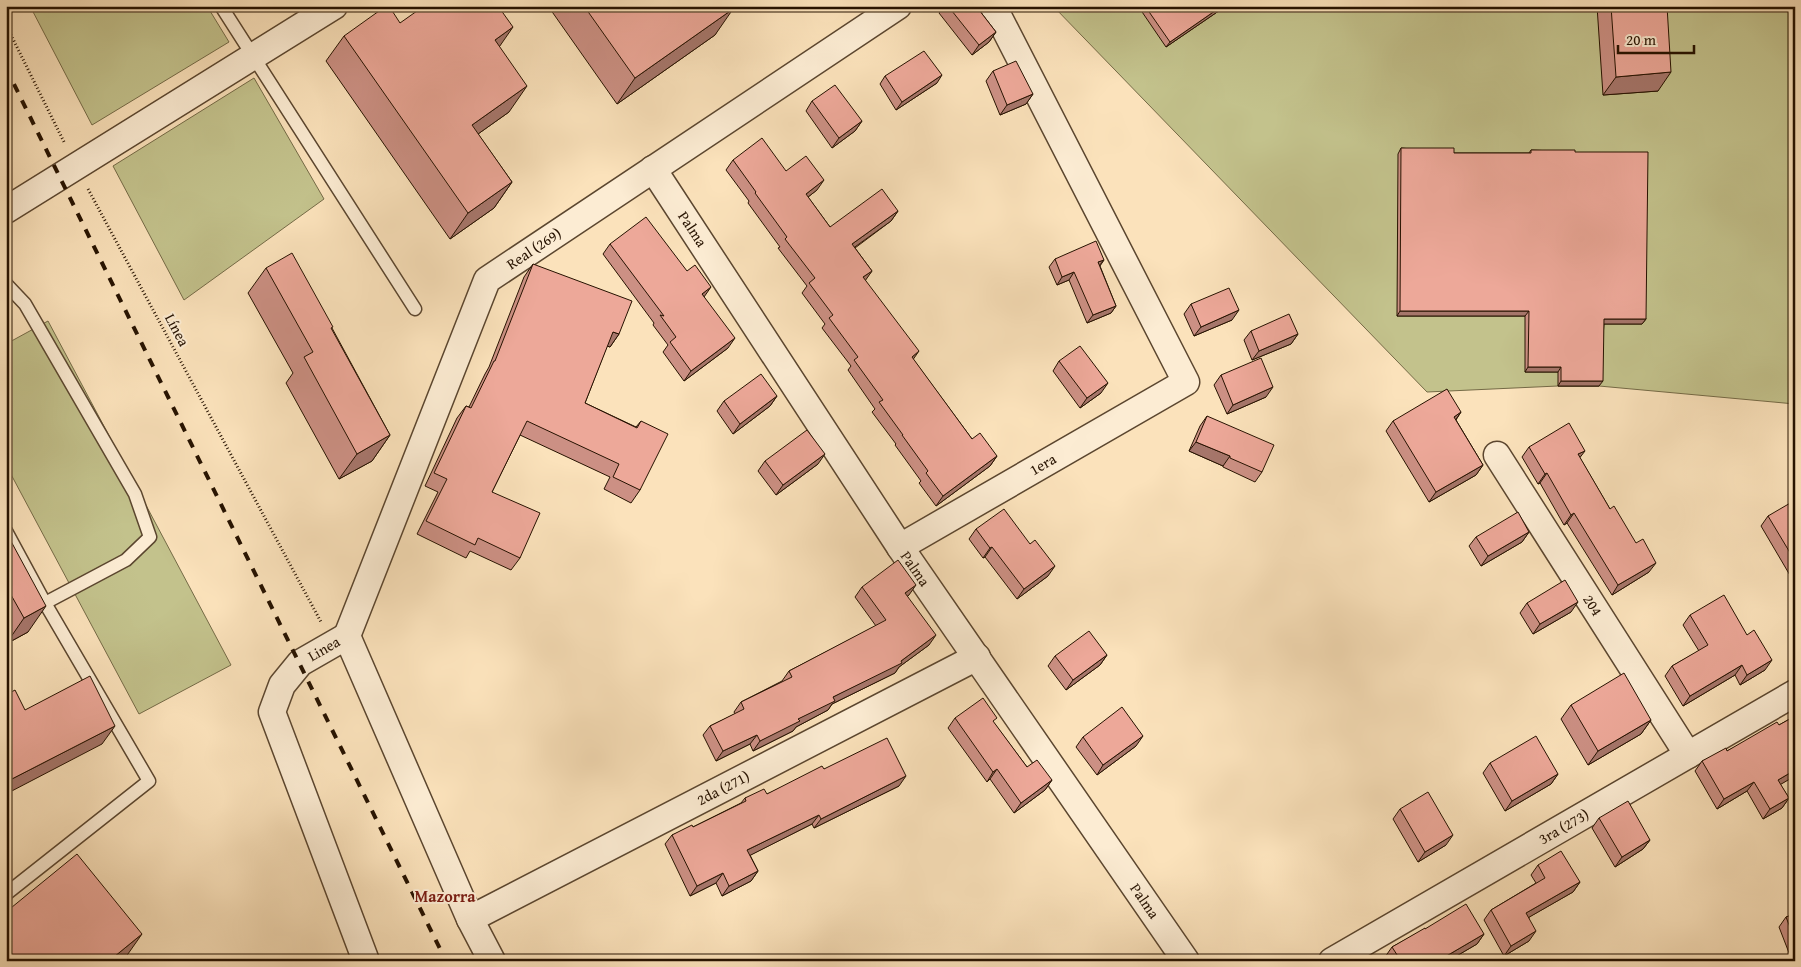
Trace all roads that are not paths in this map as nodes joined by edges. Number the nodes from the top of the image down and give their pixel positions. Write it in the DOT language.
graph roads {
  1 [pos="220,6"];
  2 [pos="334,6"];
  3 [pos="898,6"];
  4 [pos="993,6"];
  5 [pos="253,57"];
  6 [pos="653,169"];
  7 [pos="6,210"];
  8 [pos="6,284"];
  9 [pos="414,309"];
  10 [pos="1497,455"];
  11 [pos="6,531"];
  12 [pos="900,547"];
  13 [pos="45,603"];
  14 [pos="340,640"];
  15 [pos="977,658"];
  16 [pos="1795,693"];
  17 [pos="1688,755"];
  18 [pos="6,894"];
  19 [pos="470,919"];
  20 [pos="366,961"];
  21 [pos="492,961"];
  22 [pos="1186,961"];
  23 [pos="1332,961"];
  1 -- 5 [label="lane"];
  2 -- 5 [label="street"];
  3 -- 6 [label="street, Real (269)"];
  4 -- 12 [label="street, 1era"];
  5 -- 7 [label="street"];
  5 -- 9 [label="lane"];
  6 -- 12 [label="street, Palma"];
  6 -- 14 [label="street, Real (269)"];
  8 -- 13 [label="lane"];
  10 -- 17 [label="street, 204"];
  11 -- 13 [label="lane"];
  12 -- 15 [label="street, Palma"];
  13 -- 18 [label="lane"];
  14 -- 19 [label="street, Linea"];
  14 -- 20 [label="street, Linea"];
  15 -- 19 [label="street, 2da (271)"];
  15 -- 22 [label="street, Palma"];
  16 -- 17 [label="street, 3ra (273)"];
  17 -- 23 [label="street, 3ra (273)"];
  19 -- 21 [label="street, Linea"];
}
